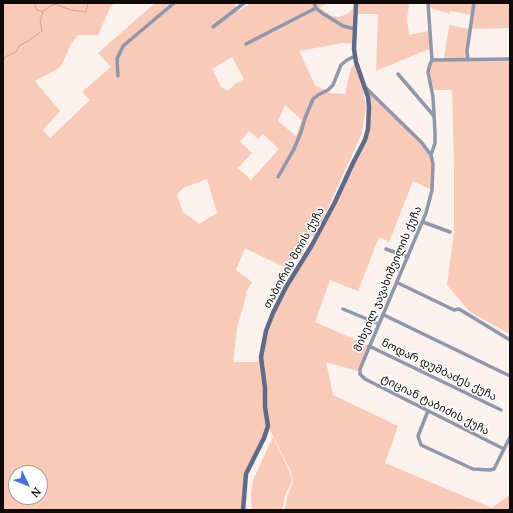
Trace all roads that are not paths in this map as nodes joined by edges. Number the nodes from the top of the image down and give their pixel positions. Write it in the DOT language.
graph roads {
  1 [pos="174,3"];
  2 [pos="244,3"];
  3 [pos="314,3"];
  4 [pos="356,3"];
  5 [pos="428,3"];
  6 [pos="474,3"];
  7 [pos="316,8"];
  8 [pos="212,27"];
  9 [pos="355,29"];
  10 [pos="246,44"];
  11 [pos="355,56"];
  12 [pos="510,59"];
  13 [pos="432,60"];
  14 [pos="468,60"];
  15 [pos="398,74"];
  16 [pos="118,76"];
  17 [pos="366,88"];
  18 [pos="434,116"];
  19 [pos="431,155"];
  20 [pos="278,177"];
  21 [pos="423,222"];
  22 [pos="450,232"];
  23 [pos="386,248"];
  24 [pos="408,257"];
  25 [pos="398,283"];
  26 [pos="343,309"];
  27 [pos="384,315"];
  28 [pos="379,324"];
  29 [pos="510,340"];
  30 [pos="369,346"];
  31 [pos="360,374"];
  32 [pos="510,376"];
  33 [pos="501,410"];
  34 [pos="428,411"];
  35 [pos="510,437"];
  36 [pos="504,449"];
  37 [pos="243,510"];
  1 -- 16 [label="street"];
  2 -- 8 [label="street"];
  3 -- 7 [label="street"];
  4 -- 9 [label="main road"];
  5 -- 13 [label="street, მიხეილ ჯავახიშვილის ქუჩა"];
  6 -- 14 [label="street"];
  7 -- 9 [label="street"];
  7 -- 10 [label="street"];
  9 -- 11 [label="main road"];
  11 -- 17 [label="main road"];
  11 -- 20 [label="street"];
  12 -- 14 [label="street"];
  13 -- 14 [label="street"];
  13 -- 18 [label="street, მიხეილ ჯავახიშვილის ქუჩა"];
  15 -- 18 [label="street"];
  17 -- 19 [label="street"];
  17 -- 37 [label="main road, თაბორის მთის ქუჩა"];
  18 -- 19 [label="street, მიხეილ ჯავახიშვილის ქუჩა"];
  19 -- 21 [label="street, მიხეილ ჯავახიშვილის ქუჩა"];
  21 -- 22 [label="street"];
  21 -- 24 [label="street, მიხეილ ჯავახიშვილის ქუჩა"];
  23 -- 24 [label="street"];
  24 -- 25 [label="street, მიხეილ ჯავახიშვილის ქუჩა"];
  25 -- 27 [label="street, მიხეილ ჯავახიშვილის ქუჩა"];
  25 -- 29 [label="street"];
  26 -- 28 [label="street"];
  27 -- 28 [label="street, მიხეილ ჯავახიშვილის ქუჩა"];
  27 -- 32 [label="street"];
  28 -- 30 [label="street, მიხეილ ჯავახიშვილის ქუჩა"];
  30 -- 31 [label="street, მიხეილ ჯავახიშვილის ქუჩა"];
  30 -- 33 [label="street, ნოდარ დუმბაძეს ქუჩა"];
  31 -- 34 [label="street, ტიციან ტაბიძის ქუჩა"];
  34 -- 36 [label="street, ტიციან ტაბიძის ქუჩა"];
  34 -- 36 [label="street"];
  35 -- 36 [label="street"];
}
